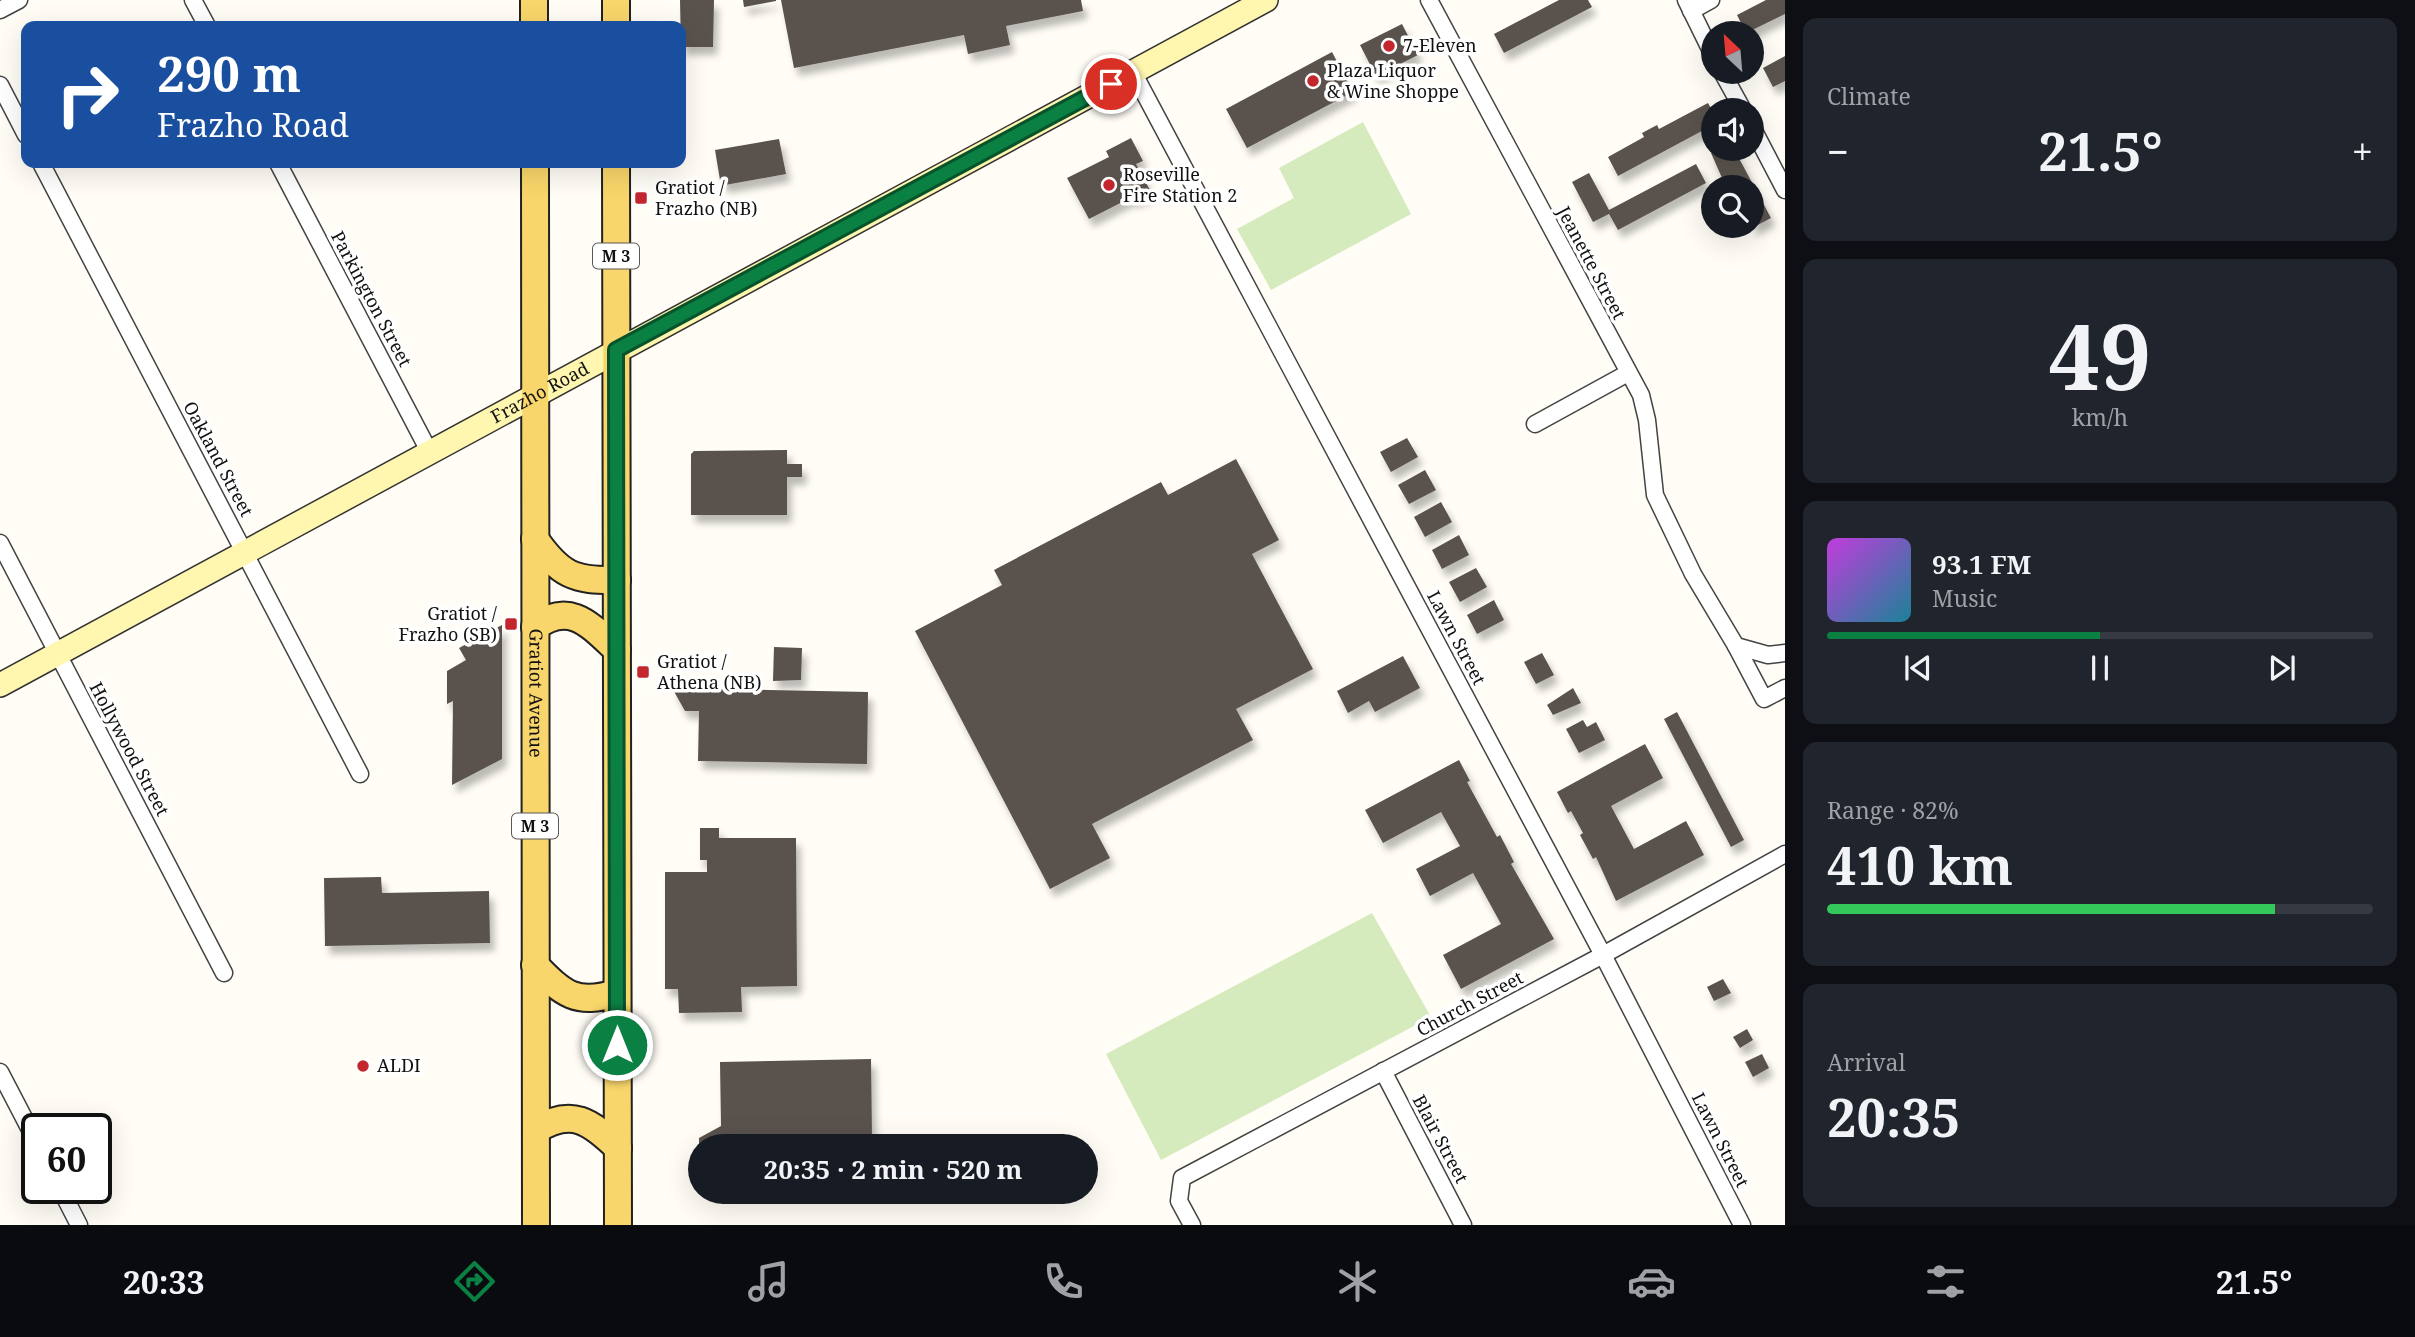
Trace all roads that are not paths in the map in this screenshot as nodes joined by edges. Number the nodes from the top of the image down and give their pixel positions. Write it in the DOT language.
graph roads {
  1 [pos="19,0"];
  2 [pos="193,0"];
  3 [pos="534,0"];
  4 [pos="616,0"];
  5 [pos="1266,0"];
  6 [pos="1429,0"];
  7 [pos="1711,0"];
  8 [pos="1688,5"];
  9 [pos="0,10"];
  10 [pos="204,21"];
  11 [pos="534,21"];
  12 [pos="616,21"];
  13 [pos="1701,31"];
  14 [pos="1133,72"];
  15 [pos="0,85"];
  16 [pos="21,125"];
  17 [pos="1764,150"];
  18 [pos="44,168"];
  19 [pos="281,168"];
  20 [pos="535,168"];
  21 [pos="616,168"];
  22 [pos="1785,190"];
  23 [pos="616,350"];
  24 [pos="1628,373"];
  25 [pos="535,395"];
  26 [pos="1535,424"];
  27 [pos="430,453"];
  28 [pos="535,538"];
  29 [pos="0,543"];
  30 [pos="245,552"];
  31 [pos="617,580"];
  32 [pos="535,627"];
  33 [pos="1735,646"];
  34 [pos="617,650"];
  35 [pos="1785,653"];
  36 [pos="58,654"];
  37 [pos="0,685"];
  38 [pos="1785,688"];
  39 [pos="360,774"];
  40 [pos="1785,854"];
  41 [pos="1603,955"];
  42 [pos="535,965"];
  43 [pos="224,973"];
  44 [pos="617,993"];
  45 [pos="1383,1071"];
  46 [pos="0,1072"];
  47 [pos="21,1113"];
  48 [pos="536,1130"];
  49 [pos="618,1149"];
  50 [pos="68,1204"];
  51 [pos="79,1225"];
  52 [pos="536,1225"];
  53 [pos="618,1225"];
  54 [pos="1192,1225"];
  55 [pos="1463,1225"];
  56 [pos="1742,1225"];
  1 -- 9 [label="street"];
  2 -- 10 [label="street"];
  3 -- 11 [label="main road"];
  4 -- 12 [label="main road"];
  5 -- 14 [label="street, Frazho Road"];
  6 -- 24 [label="street, Jeanette Street"];
  7 -- 8 [label="street"];
  8 -- 13 [label="street"];
  14 -- 23 [label="street, Frazho Road"];
  14 -- 41 [label="street, Lawn Street"];
  15 -- 16 [label="street"];
  17 -- 22 [label="street"];
  18 -- 30 [label="street, Oakland Street"];
  19 -- 27 [label="street, Parkington Street"];
  20 -- 25 [label="main road, Gratiot Avenue / M 3"];
  21 -- 23 [label="main road, M 3"];
  23 -- 25 [label="street, Frazho Road"];
  23 -- 31 [label="main road, M 3"];
  24 -- 26 [label="street"];
  24 -- 33 [label="street, Jeanette Street"];
  25 -- 27 [label="street, Frazho Road"];
  25 -- 28 [label="main road, Gratiot Avenue / M 3"];
  27 -- 30 [label="street, Frazho Road"];
  28 -- 31 [label="main road"];
  28 -- 32 [label="main road, Gratiot Avenue / M 3"];
  29 -- 36 [label="street, Hollywood Street"];
  30 -- 36 [label="street, Frazho Road"];
  30 -- 39 [label="street, Oakland Street"];
  31 -- 34 [label="main road, M 3"];
  32 -- 34 [label="main road"];
  32 -- 42 [label="main road, Gratiot Avenue / M 3"];
  33 -- 35 [label="street"];
  33 -- 38 [label="street, Jeanette Street"];
  34 -- 44 [label="main road, M 3"];
  36 -- 37 [label="street, Frazho Road"];
  36 -- 43 [label="street, Hollywood Street"];
  40 -- 41 [label="street, Church Street"];
  41 -- 45 [label="street, Church Street"];
  41 -- 56 [label="street, Lawn Street"];
  42 -- 44 [label="main road"];
  42 -- 48 [label="main road, Gratiot Avenue / M 3"];
  44 -- 49 [label="main road, M 3"];
  45 -- 54 [label="street, Church Street"];
  45 -- 55 [label="street, Blair Street"];
  46 -- 47 [label="street"];
  48 -- 49 [label="main road"];
  48 -- 52 [label="main road, Gratiot Avenue / M 3"];
  49 -- 53 [label="main road, M 3"];
  50 -- 51 [label="street"];
}
